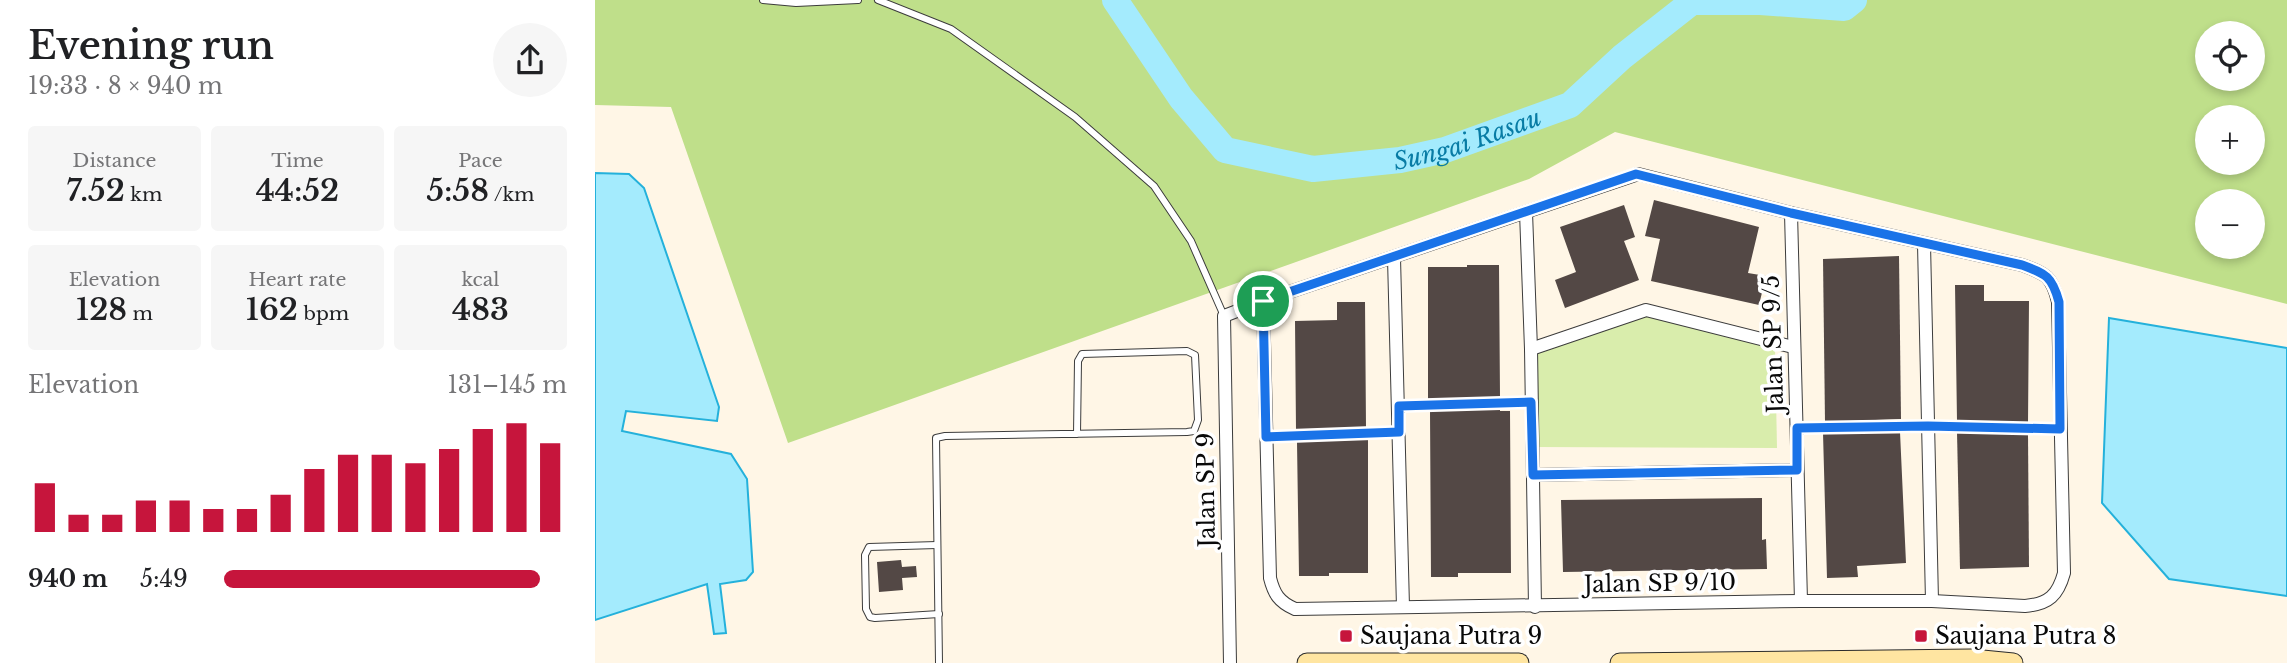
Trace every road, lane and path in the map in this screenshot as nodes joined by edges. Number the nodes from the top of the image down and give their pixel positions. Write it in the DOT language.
graph roads {
  1 [pos="763,0"];
  2 [pos="858,0"];
  3 [pos="879,0"];
  4 [pos="1526,212"];
  5 [pos="1791,213"];
  6 [pos="1924,244"];
  7 [pos="1394,258"];
  8 [pos="1263,301"];
  9 [pos="1224,316"];
  10 [pos="1793,347"];
  11 [pos="1531,349"];
  12 [pos="1531,402"];
  13 [pos="1399,406"];
  14 [pos="1928,426"];
  15 [pos="1797,428"];
  16 [pos="2060,429"];
  17 [pos="1399,432"];
  18 [pos="1077,434"];
  19 [pos="1266,437"];
  20 [pos="1797,470"];
  21 [pos="1533,475"];
  22 [pos="937,545"];
  23 [pos="1801,601"];
  24 [pos="1932,601"];
  25 [pos="1403,607"];
  26 [pos="1535,607"];
  27 [pos="939,614"];
  28 [pos="940,663"];
  29 [pos="1230,663"];
  30 [pos="1307,663"];
  31 [pos="1519,663"];
  32 [pos="1619,663"];
  33 [pos="2013,663"];
  1 -- 2 [label="lane"];
  3 -- 9 [label="lane"];
  4 -- 5 [label="street"];
  4 -- 7 [label="street"];
  4 -- 11 [label="street"];
  5 -- 6 [label="street"];
  5 -- 10 [label="street, Jalan SP 9/5"];
  6 -- 14 [label="street"];
  6 -- 16 [label="street"];
  7 -- 8 [label="street"];
  7 -- 13 [label="street"];
  8 -- 9 [label="street"];
  8 -- 19 [label="street"];
  9 -- 29 [label="street, Jalan SP 9"];
  10 -- 11 [label="street"];
  10 -- 15 [label="street, Jalan SP 9/5"];
  11 -- 12 [label="street"];
  12 -- 13 [label="lane"];
  12 -- 21 [label="street"];
  13 -- 17 [label="street"];
  14 -- 15 [label="lane"];
  14 -- 16 [label="lane"];
  14 -- 24 [label="street"];
  15 -- 20 [label="street, Jalan SP 9/5"];
  16 -- 24 [label="street, Jalan SP 9/10"];
  17 -- 19 [label="lane"];
  17 -- 25 [label="street"];
  18 -- 18 [label="lane"];
  18 -- 22 [label="lane"];
  19 -- 25 [label="street, Jalan SP 9/10"];
  20 -- 21 [label="street"];
  20 -- 23 [label="street, Jalan SP 9/5"];
  21 -- 26 [label="street"];
  22 -- 27 [label="lane"];
  22 -- 27 [label="lane"];
  23 -- 24 [label="street, Jalan SP 9/10"];
  23 -- 26 [label="street, Jalan SP 9/10"];
  25 -- 26 [label="street, Jalan SP 9/10"];
  27 -- 28 [label="lane"];
  30 -- 31 [label="street"];
  32 -- 33 [label="street"];
}
